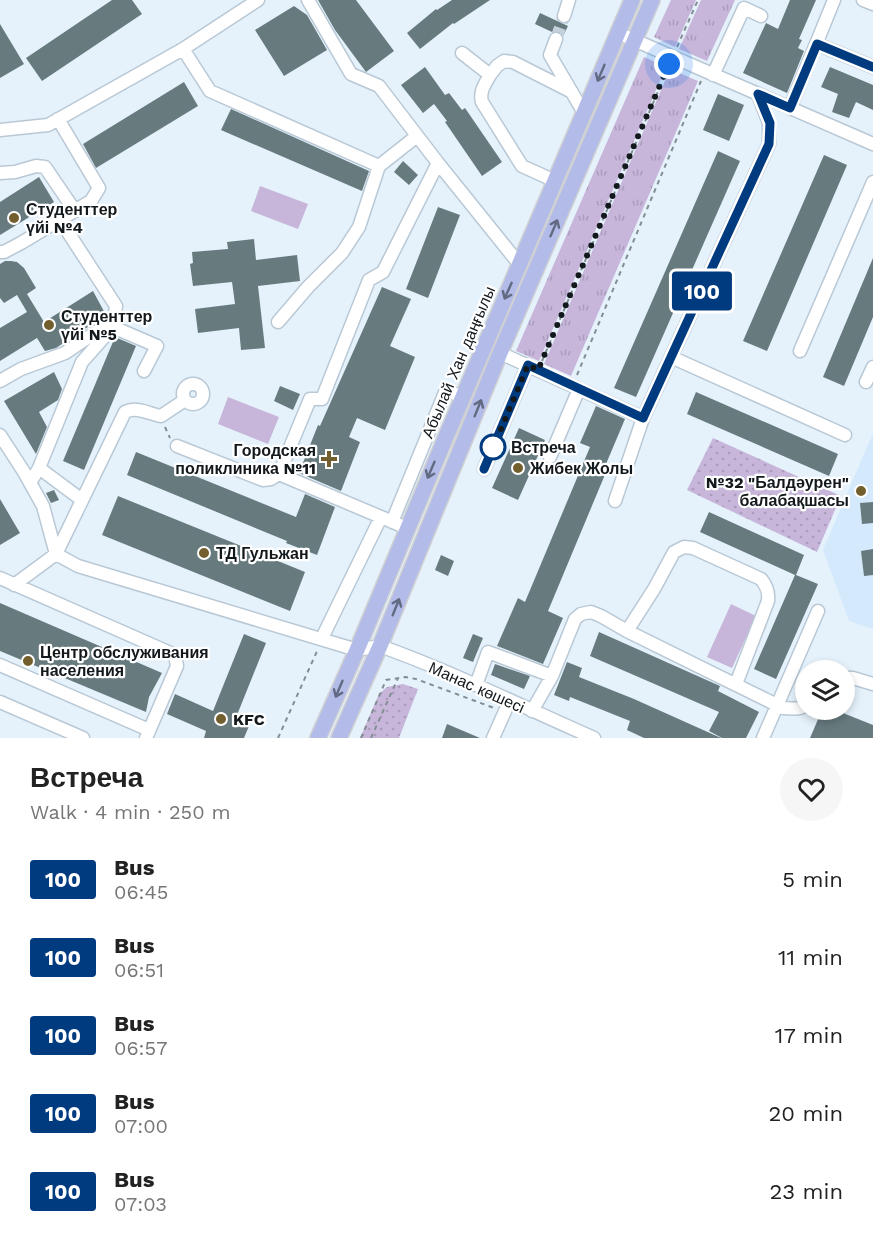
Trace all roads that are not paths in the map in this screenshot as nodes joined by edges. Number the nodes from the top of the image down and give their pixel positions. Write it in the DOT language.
graph roads {
  1 [pos="258,0"];
  2 [pos="308,0"];
  3 [pos="569,0"];
  4 [pos="632,0"];
  5 [pos="652,0"];
  6 [pos="834,0"];
  7 [pos="564,16"];
  8 [pos="761,16"];
  9 [pos="618,33"];
  10 [pos="556,39"];
  11 [pos="635,41"];
  12 [pos="817,44"];
  13 [pos="183,50"];
  14 [pos="462,53"];
  15 [pos="873,67"];
  16 [pos="709,73"];
  17 [pos="490,75"];
  18 [pos="572,92"];
  19 [pos="758,94"];
  20 [pos="790,108"];
  21 [pos="584,113"];
  22 [pos="58,119"];
  23 [pos="0,130"];
  24 [pos="417,136"];
  25 [pos="873,144"];
  26 [pos="438,163"];
  27 [pos="380,166"];
  28 [pos="0,173"];
  29 [pos="555,181"];
  30 [pos="873,182"];
  31 [pos="75,211"];
  32 [pos="60,220"];
  33 [pos="0,252"];
  34 [pos="520,265"];
  35 [pos="278,322"];
  36 [pos="114,323"];
  37 [pos="800,351"];
  38 [pos="500,353"];
  39 [pos="671,357"];
  40 [pos="873,367"];
  41 [pos="533,368"];
  42 [pos="144,371"];
  43 [pos="0,381"];
  44 [pos="866,382"];
  45 [pos="576,387"];
  46 [pos="462,397"];
  47 [pos="185,400"];
  48 [pos="643,418"];
  49 [pos="0,435"];
  50 [pos="845,435"];
  51 [pos="177,446"];
  52 [pos="550,457"];
  53 [pos="39,468"];
  54 [pos="484,469"];
  55 [pos="279,474"];
  56 [pos="30,483"];
  57 [pos="82,500"];
  58 [pos="615,501"];
  59 [pos="386,520"];
  60 [pos="407,528"];
  61 [pos="56,554"];
  62 [pos="0,578"];
  63 [pos="14,585"];
  64 [pos="818,611"];
  65 [pos="627,631"];
  66 [pos="322,638"];
  67 [pos="380,646"];
  68 [pos="357,650"];
  69 [pos="0,665"];
  70 [pos="552,676"];
  71 [pos="855,679"];
  72 [pos="736,684"];
  73 [pos="873,684"];
  74 [pos="476,686"];
  75 [pos="510,700"];
  76 [pos="0,702"];
  77 [pos="778,705"];
  78 [pos="795,709"];
  79 [pos="532,711"];
  80 [pos="147,734"];
  81 [pos="83,738"];
  82 [pos="318,738"];
  83 [pos="339,738"];
  84 [pos="493,738"];
  85 [pos="594,738"];
  86 [pos="763,738"];
  1 -- 13 [label="street"];
  2 -- 24 [label="street"];
  3 -- 7 [label="street"];
  4 -- 9 [label="main road, Абылай Хан даңғылы"];
  5 -- 11 [label="main road"];
  6 -- 12 [label="street"];
  8 -- 16 [label="street"];
  9 -- 11 [label="street"];
  9 -- 21 [label="main road, Абылай Хан даңғылы, one-way"];
  10 -- 18 [label="street"];
  11 -- 16 [label="street"];
  38 -- 11 [label="main road, one-way"];
  12 -- 15 [label="street"];
  12 -- 20 [label="street"];
  13 -- 22 [label="street"];
  13 -- 27 [label="street"];
  14 -- 17 [label="street"];
  16 -- 19 [label="street"];
  17 -- 18 [label="street"];
  17 -- 29 [label="street"];
  18 -- 21 [label="street"];
  19 -- 20 [label="street"];
  19 -- 39 [label="street"];
  20 -- 25 [label="street"];
  21 -- 29 [label="main road, Абылай Хан даңғылы"];
  22 -- 23 [label="street"];
  22 -- 31 [label="street"];
  24 -- 26 [label="street"];
  24 -- 27 [label="street"];
  26 -- 34 [label="street"];
  26 -- 55 [label="street"];
  27 -- 35 [label="street"];
  28 -- 31 [label="street"];
  29 -- 34 [label="main road, Абылай Хан даңғылы"];
  30 -- 37 [label="street"];
  31 -- 32 [label="street"];
  32 -- 33 [label="street"];
  32 -- 36 [label="street"];
  34 -- 46 [label="main road, Абылай Хан даңғылы, one-way"];
  36 -- 42 [label="street"];
  36 -- 43 [label="street"];
  36 -- 53 [label="street"];
  38 -- 41 [label="street"];
  67 -- 38 [label="main road, one-way"];
  39 -- 48 [label="street"];
  39 -- 50 [label="street"];
  40 -- 44 [label="street"];
  41 -- 45 [label="street"];
  41 -- 54 [label="street"];
  45 -- 48 [label="street"];
  45 -- 52 [label="street"];
  46 -- 59 [label="street"];
  46 -- 60 [label="main road, Абылай Хан даңғылы, one-way"];
  47 -- 57 [label="street"];
  48 -- 58 [label="street"];
  49 -- 56 [label="street"];
  51 -- 55 [label="street"];
  53 -- 56 [label="street"];
  53 -- 57 [label="street"];
  55 -- 59 [label="street"];
  56 -- 61 [label="street"];
  57 -- 61 [label="street"];
  59 -- 60 [label="street"];
  59 -- 66 [label="street"];
  60 -- 68 [label="main road, Абылай Хан даңғылы"];
  61 -- 63 [label="street"];
  61 -- 66 [label="street"];
  62 -- 63 [label="street"];
  63 -- 80 [label="street"];
  64 -- 77 [label="street"];
  65 -- 70 [label="street"];
  65 -- 72 [label="street"];
  65 -- 72 [label="street"];
  66 -- 68 [label="street"];
  67 -- 68 [label="street"];
  67 -- 74 [label="street, Манас көшесі"];
  67 -- 83 [label="main road"];
  68 -- 82 [label="main road, Абылай Хан даңғылы, one-way"];
  69 -- 80 [label="street"];
  70 -- 74 [label="street"];
  70 -- 79 [label="street"];
  71 -- 73 [label="street"];
  72 -- 77 [label="street"];
  74 -- 75 [label="street, Манас көшесі"];
  75 -- 79 [label="street, Манас көшесі"];
  75 -- 84 [label="street"];
  76 -- 81 [label="street"];
  77 -- 78 [label="street"];
  77 -- 86 [label="street"];
  79 -- 85 [label="street, Манас көшесі"];
}
